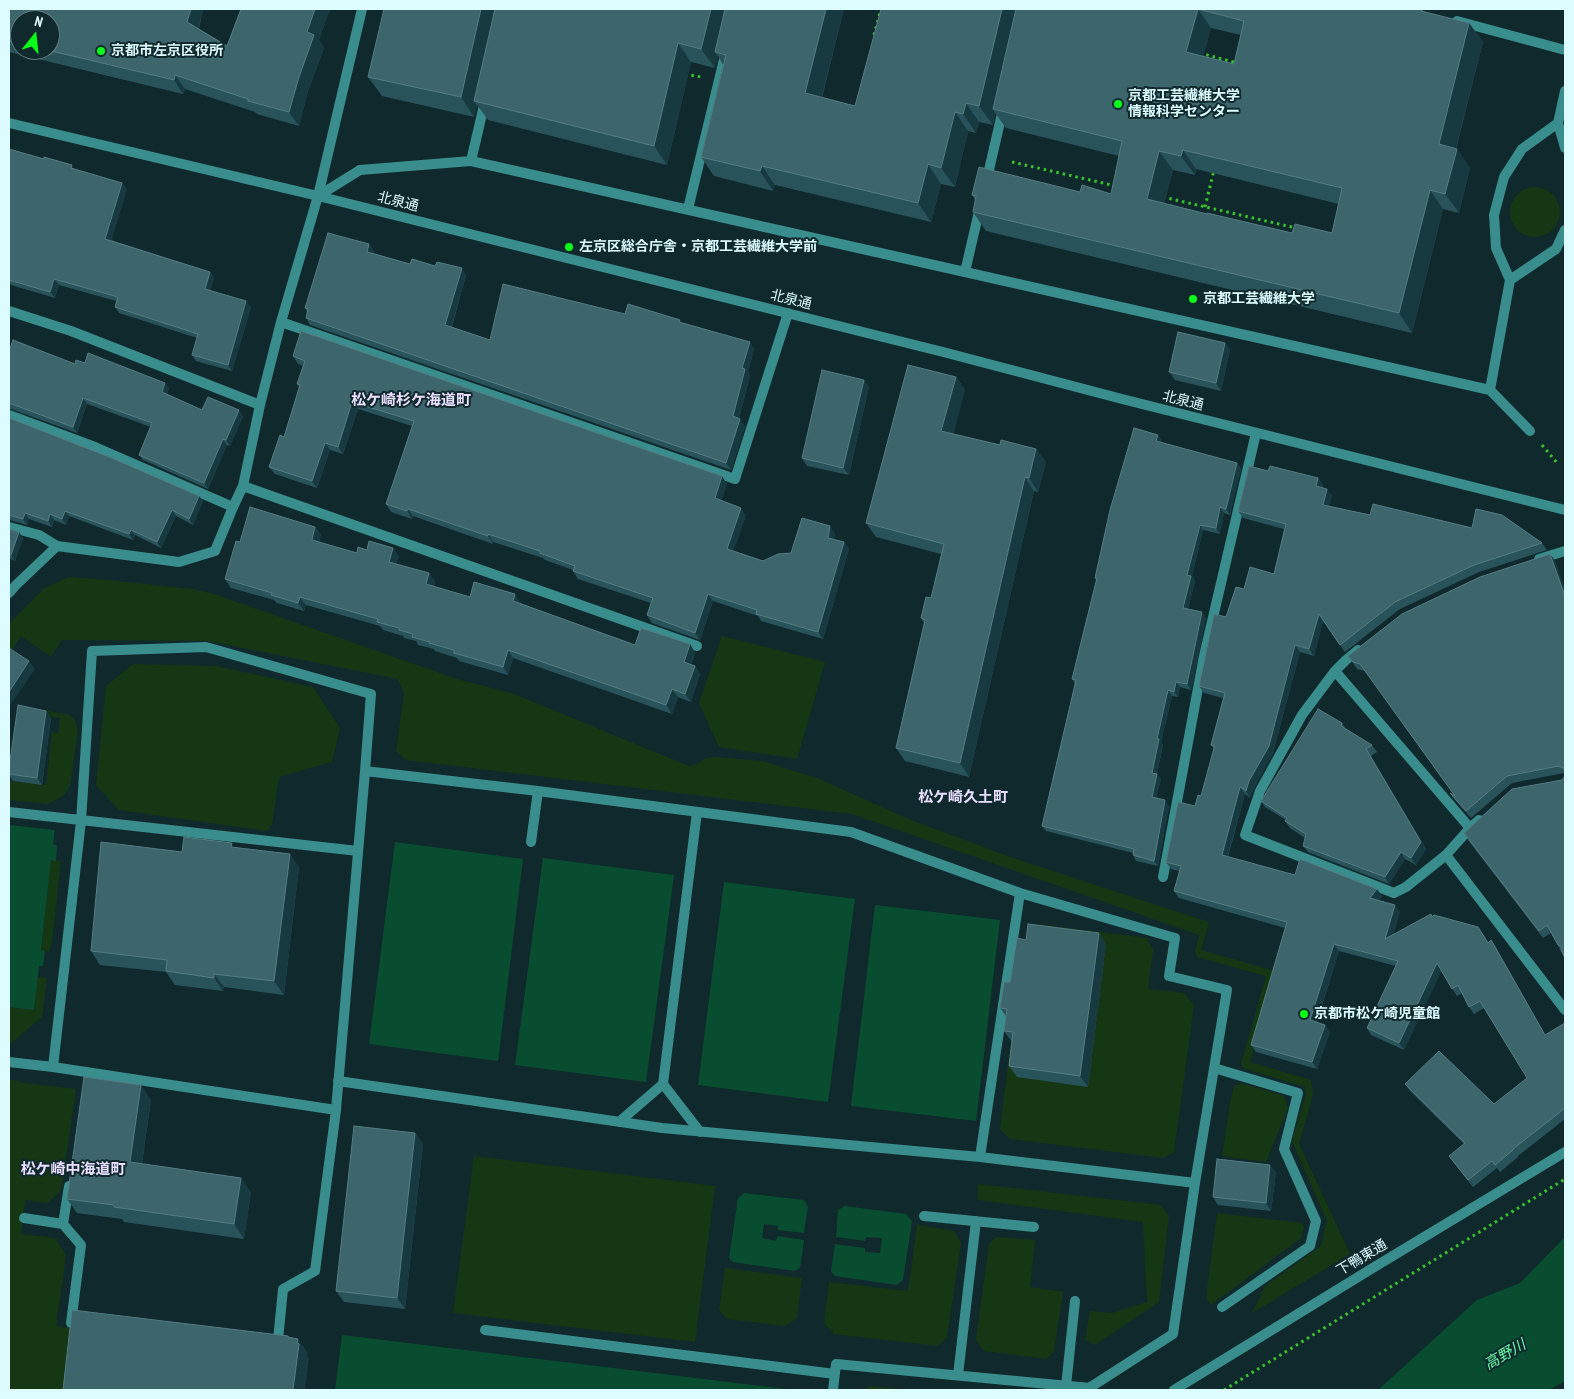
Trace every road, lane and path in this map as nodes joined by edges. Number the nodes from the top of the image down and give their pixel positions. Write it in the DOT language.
graph roads {
  1 [pos="362,9"];
  2 [pos="880,9"];
  3 [pos="1447,18"];
  4 [pos="874,37"];
  5 [pos="727,45"];
  6 [pos="1565,50"];
  7 [pos="1194,52"];
  8 [pos="1241,64"];
  9 [pos="681,73"];
  10 [pos="718,82"];
  11 [pos="1565,91"];
  12 [pos="486,94"];
  13 [pos="1005,103"];
  14 [pos="1558,122"];
  15 [pos="9,123"];
  16 [pos="1565,148"];
  17 [pos="992,157"];
  18 [pos="470,160"];
  19 [pos="1214,168"];
  20 [pos="1118,186"];
  21 [pos="1156,195"];
  22 [pos="318,196"];
  23 [pos="1205,206"];
  24 [pos="688,209"];
  25 [pos="1300,229"];
  26 [pos="1565,230"];
  27 [pos="965,272"];
  28 [pos="1510,280"];
  29 [pos="9,311"];
  30 [pos="788,313"];
  31 [pos="281,322"];
  32 [pos="1490,390"];
  33 [pos="260,405"];
  34 [pos="9,414"];
  35 [pos="1530,431"];
  36 [pos="1256,433"];
  37 [pos="244,486"];
  38 [pos="233,506"];
  39 [pos="1565,508"];
  40 [pos="9,527"];
  41 [pos="57,546"];
  42 [pos="1565,550"];
  43 [pos="1528,562"];
  44 [pos="9,593"];
  45 [pos="1367,643"];
  46 [pos="697,646"];
  47 [pos="1335,671"];
  48 [pos="366,771"];
  49 [pos="538,791"];
  50 [pos="9,812"];
  51 [pos="697,812"];
  52 [pos="1485,815"];
  53 [pos="81,821"];
  54 [pos="1470,828"];
  55 [pos="531,842"];
  56 [pos="358,851"];
  57 [pos="1446,855"];
  58 [pos="1163,877"];
  59 [pos="1020,893"];
  60 [pos="1565,1010"];
  61 [pos="9,1062"];
  62 [pos="53,1067"];
  63 [pos="1214,1068"];
  64 [pos="338,1081"];
  65 [pos="663,1084"];
  66 [pos="336,1110"];
  67 [pos="618,1122"];
  68 [pos="700,1132"];
  69 [pos="1565,1152"];
  70 [pos="980,1157"];
  71 [pos="71,1176"];
  72 [pos="1565,1179"];
  73 [pos="1195,1183"];
  74 [pos="924,1216"];
  75 [pos="24,1218"];
  76 [pos="976,1221"];
  77 [pos="63,1224"];
  78 [pos="1034,1227"];
  79 [pos="1075,1301"];
  80 [pos="1222,1308"];
  81 [pos="71,1322"];
  82 [pos="485,1330"];
  83 [pos="278,1340"];
  84 [pos="835,1374"];
  85 [pos="958,1375"];
  86 [pos="1066,1386"];
  87 [pos="1088,1389"];
  88 [pos="832,1390"];
  89 [pos="1174,1390"];
  90 [pos="1224,1390"];
  1 -- 22 [label="street"];
  2 -- 4 [label="path"];
  3 -- 6 [label="street"];
  5 -- 10 [label="street"];
  7 -- 8 [label="path"];
  9 -- 10 [label="path"];
  10 -- 24 [label="street"];
  11 -- 14 [label="street"];
  12 -- 18 [label="street"];
  13 -- 17 [label="street"];
  14 -- 16 [label="street"];
  14 -- 28 [label="street"];
  15 -- 22 [label="street, 北泉通"];
  17 -- 20 [label="path"];
  17 -- 27 [label="street"];
  18 -- 22 [label="street"];
  18 -- 24 [label="street"];
  19 -- 23 [label="path"];
  21 -- 23 [label="path"];
  22 -- 30 [label="street, 北泉通"];
  22 -- 31 [label="street"];
  23 -- 25 [label="path"];
  24 -- 27 [label="street"];
  26 -- 28 [label="street"];
  27 -- 32 [label="street"];
  28 -- 32 [label="street"];
  29 -- 33 [label="street"];
  30 -- 31 [label="street"];
  30 -- 36 [label="street, 北泉通"];
  31 -- 33 [label="street"];
  32 -- 35 [label="street"];
  33 -- 37 [label="street"];
  34 -- 38 [label="street"];
  36 -- 39 [label="street, 北泉通"];
  36 -- 58 [label="street"];
  37 -- 38 [label="street"];
  37 -- 46 [label="street"];
  38 -- 41 [label="street"];
  40 -- 41 [label="street"];
  41 -- 44 [label="street"];
  42 -- 43 [label="street"];
  45 -- 47 [label="street"];
  47 -- 54 [label="street"];
  47 -- 57 [label="street"];
  48 -- 49 [label="street"];
  48 -- 53 [label="street"];
  48 -- 56 [label="street"];
  49 -- 51 [label="street"];
  49 -- 55 [label="street"];
  50 -- 53 [label="street"];
  51 -- 59 [label="street"];
  51 -- 65 [label="street"];
  52 -- 54 [label="street"];
  53 -- 56 [label="street"];
  53 -- 62 [label="street"];
  54 -- 57 [label="street"];
  56 -- 64 [label="street"];
  57 -- 60 [label="street"];
  59 -- 63 [label="street"];
  59 -- 70 [label="street"];
  61 -- 62 [label="street"];
  62 -- 66 [label="street"];
  63 -- 73 [label="street"];
  63 -- 80 [label="street"];
  64 -- 66 [label="street"];
  64 -- 67 [label="street"];
  65 -- 67 [label="street"];
  65 -- 68 [label="street"];
  66 -- 83 [label="street"];
  67 -- 68 [label="street"];
  68 -- 70 [label="street"];
  69 -- 89 [label="street, 下鴨東通"];
  70 -- 73 [label="street"];
  71 -- 77 [label="street"];
  72 -- 90 [label="path"];
  73 -- 87 [label="street"];
  74 -- 76 [label="street"];
  75 -- 77 [label="street"];
  76 -- 78 [label="street"];
  76 -- 85 [label="street"];
  77 -- 81 [label="street"];
  79 -- 86 [label="street"];
  82 -- 84 [label="street"];
  84 -- 85 [label="street"];
  84 -- 88 [label="street"];
  85 -- 86 [label="street"];
  86 -- 87 [label="street"];
}
